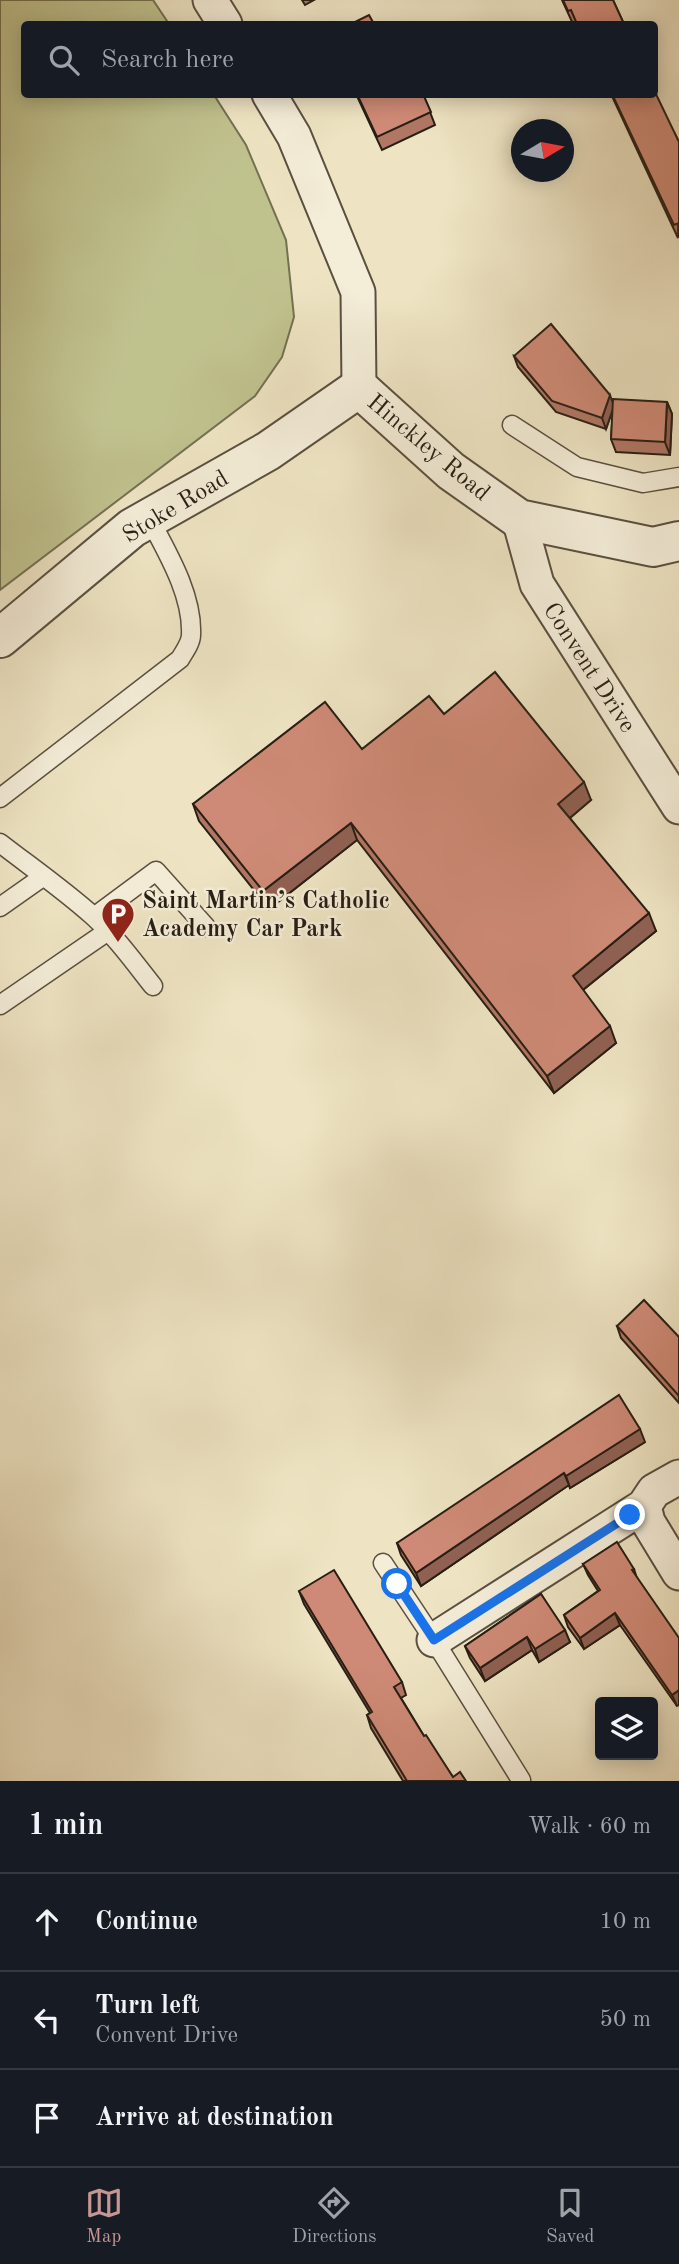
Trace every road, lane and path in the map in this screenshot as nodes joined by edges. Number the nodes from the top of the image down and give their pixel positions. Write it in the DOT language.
graph roads {
  1 [pos="210,0"];
  2 [pos="223,21"];
  3 [pos="271,98"];
  4 [pos="359,388"];
  5 [pos="512,425"];
  6 [pos="679,477"];
  7 [pos="149,518"];
  8 [pos="519,519"];
  9 [pos="679,541"];
  10 [pos="0,638"];
  11 [pos="0,798"];
  12 [pos="679,807"];
  13 [pos="0,843"];
  14 [pos="44,876"];
  15 [pos="0,907"];
  16 [pos="94,917"];
  17 [pos="206,927"];
  18 [pos="108,931"];
  19 [pos="153,986"];
  20 [pos="0,1005"];
  21 [pos="679,1477"];
  22 [pos="644,1506"];
  23 [pos="383,1563"];
  24 [pos="679,1573"];
  25 [pos="434,1640"];
  26 [pos="521,1780"];
  1 -- 2 [label="street"];
  3 -- 4 [label="street, Hinckley Road"];
  4 -- 7 [label="street, Stoke Road"];
  4 -- 8 [label="street, Hinckley Road"];
  5 -- 6 [label="lane"];
  7 -- 10 [label="street, Stoke Road"];
  7 -- 11 [label="lane"];
  8 -- 9 [label="street, Hinckley Road"];
  8 -- 12 [label="street, Convent Drive"];
  13 -- 14 [label="lane"];
  14 -- 15 [label="lane"];
  14 -- 16 [label="lane"];
  16 -- 17 [label="lane"];
  16 -- 18 [label="lane"];
  18 -- 19 [label="lane"];
  18 -- 20 [label="lane"];
  21 -- 22 [label="street"];
  22 -- 24 [label="street"];
  22 -- 25 [label="street"];
  23 -- 25 [label="lane"];
  25 -- 26 [label="lane"];
}
